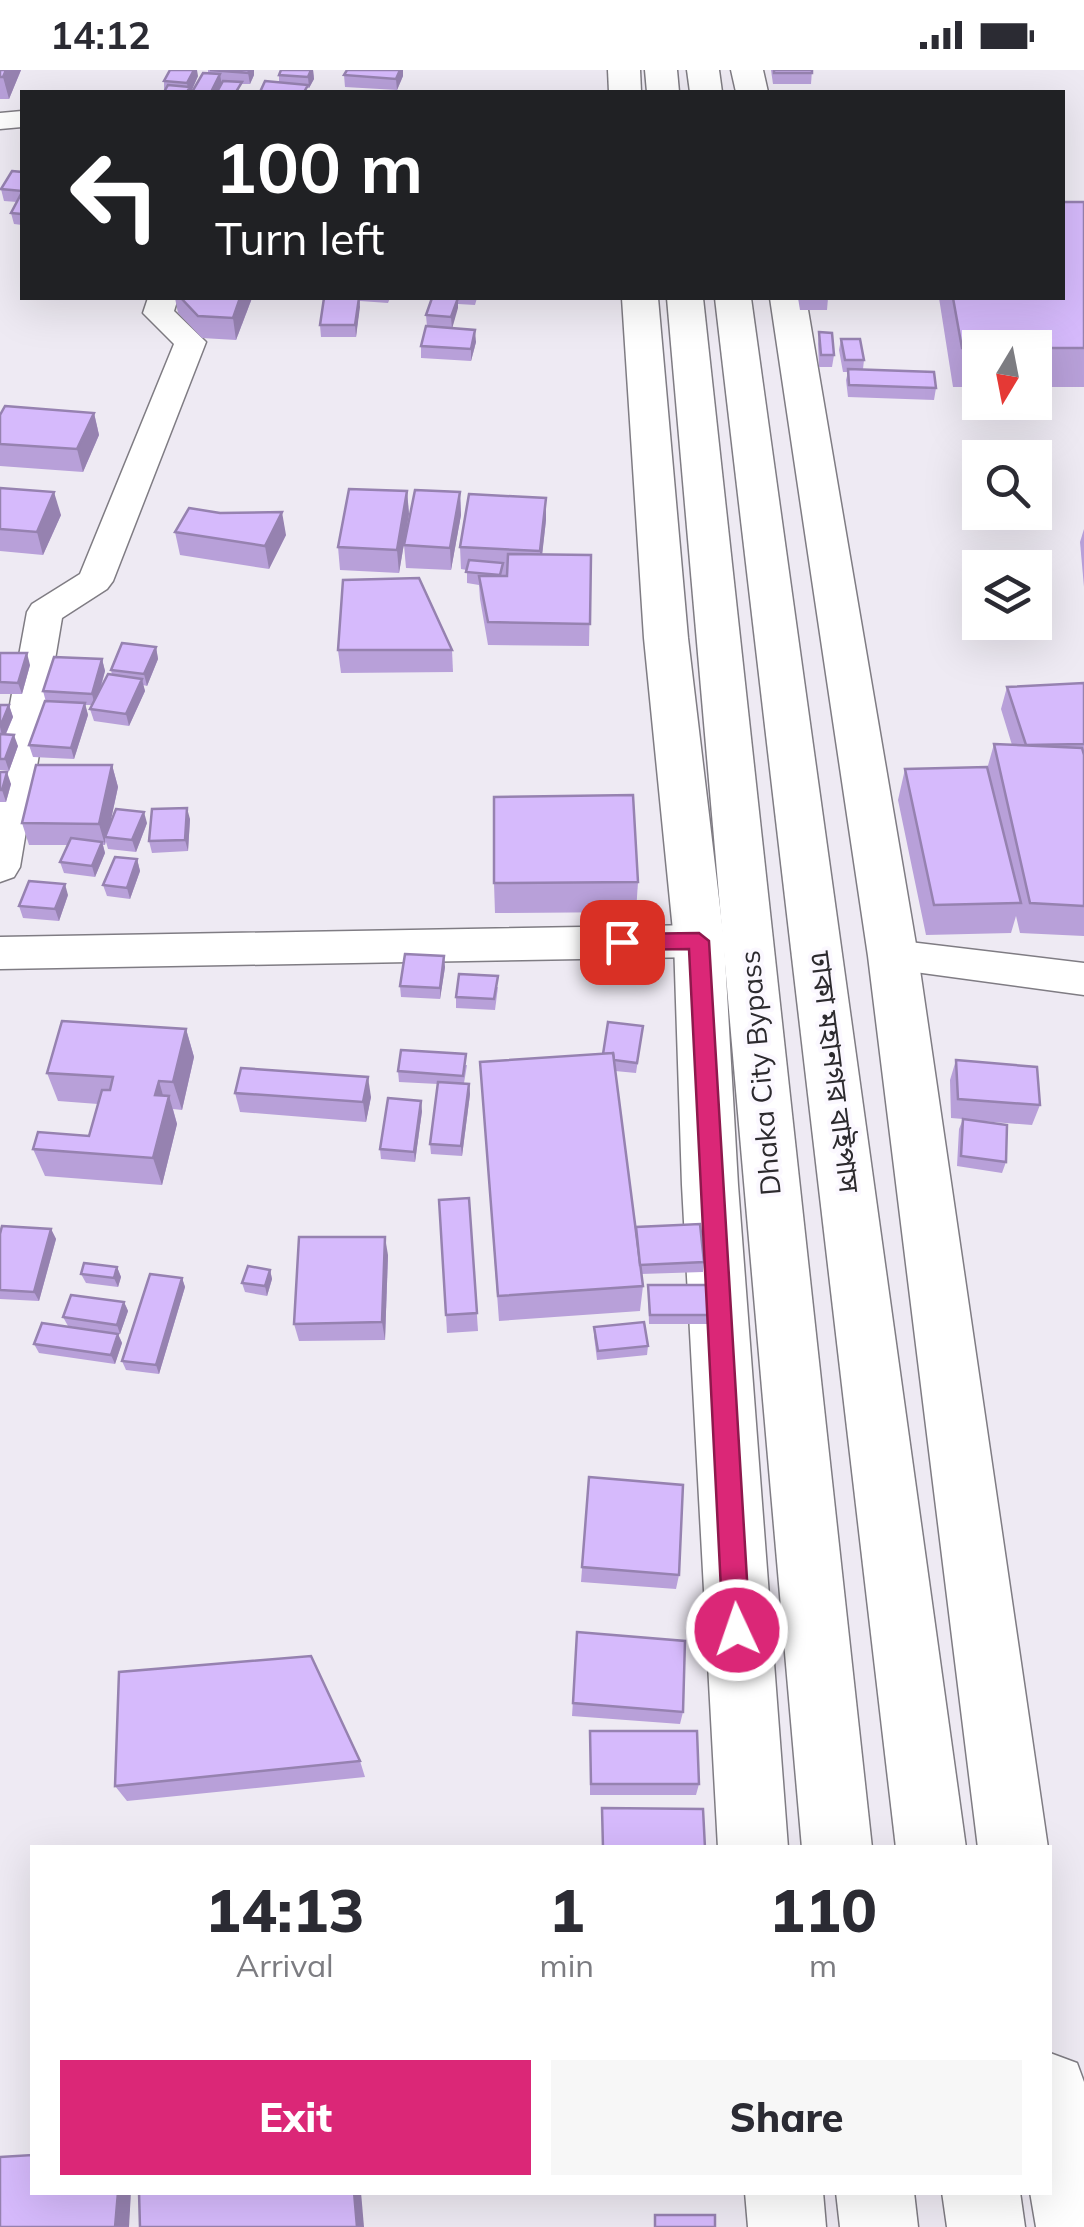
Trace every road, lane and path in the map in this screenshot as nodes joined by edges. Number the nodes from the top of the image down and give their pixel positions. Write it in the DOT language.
graph roads {
  1 [pos="163,300"];
  2 [pos="640,300"];
  3 [pos="684,300"];
  4 [pos="733,300"];
  5 [pos="788,300"];
  6 [pos="0,867"];
  7 [pos="699,941"];
  8 [pos="0,952"];
  9 [pos="893,956"];
  10 [pos="1084,979"];
  11 [pos="754,1845"];
  12 [pos="837,1845"];
  13 [pos="931,1845"];
  14 [pos="1013,1845"];
  15 [pos="1052,2101"];
  16 [pos="784,2195"];
  17 [pos="875,2195"];
  18 [pos="981,2195"];
  19 [pos="787,2227"];
  20 [pos="879,2227"];
  21 [pos="986,2227"];
  22 [pos="1075,2227"];
  1 -- 6 [label="street"];
  2 -- 7 [label="main road"];
  3 -- 12 [label="main road, Dhaka City Bypass"];
  4 -- 13 [label="main road, ঢাকা মহানগর বাইপাস"];
  5 -- 9 [label="main road"];
  7 -- 8 [label="street"];
  7 -- 11 [label="main road"];
  9 -- 10 [label="street"];
  9 -- 14 [label="main road"];
  15 -- 22 [label="main road"];
  16 -- 19 [label="main road"];
  17 -- 20 [label="main road"];
  18 -- 21 [label="main road"];
}
